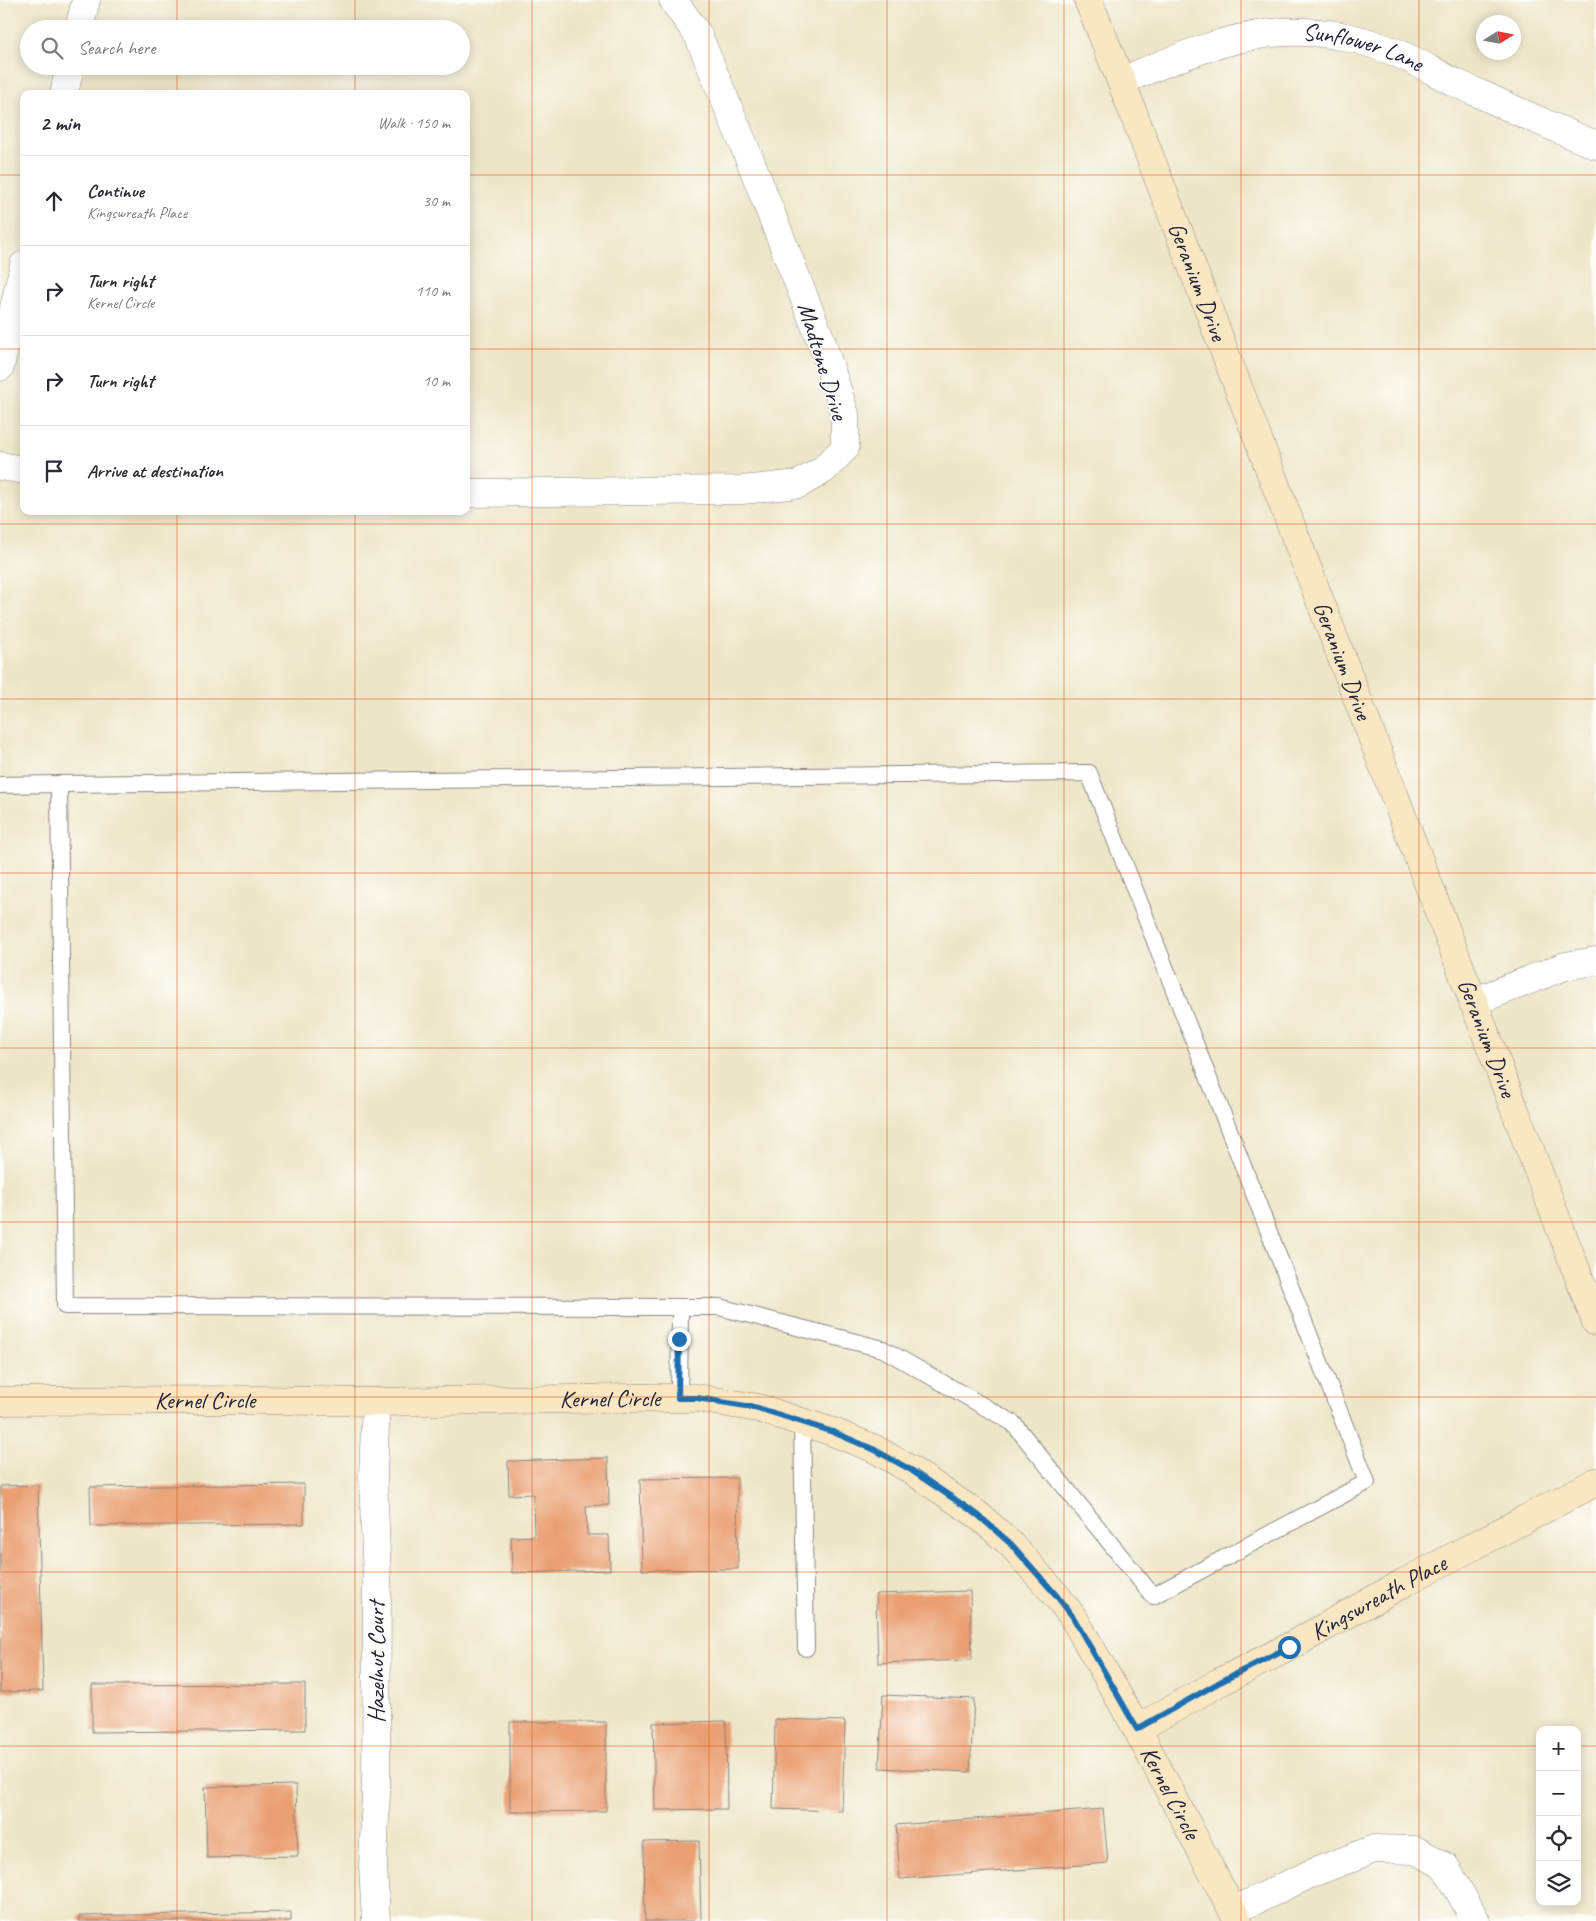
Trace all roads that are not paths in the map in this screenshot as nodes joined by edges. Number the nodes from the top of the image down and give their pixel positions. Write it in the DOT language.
graph roads {
  1 [pos="86,0"];
  2 [pos="673,0"];
  3 [pos="1088,0"];
  4 [pos="81,20"];
  5 [pos="68,75"];
  6 [pos="1121,81"];
  7 [pos="65,90"];
  8 [pos="1596,145"];
  9 [pos="20,282"];
  10 [pos="0,367"];
  11 [pos="0,466"];
  12 [pos="20,469"];
  13 [pos="470,493"];
  14 [pos="59,784"];
  15 [pos="0,785"];
  16 [pos="1596,961"];
  17 [pos="1473,1002"];
  18 [pos="680,1308"];
  19 [pos="1596,1322"];
  20 [pos="678,1398"];
  21 [pos="0,1402"];
  22 [pos="376,1402"];
  23 [pos="802,1422"];
  24 [pos="1596,1482"];
  25 [pos="806,1648"];
  26 [pos="1137,1729"];
  27 [pos="1236,1916"];
  28 [pos="376,1921"];
  29 [pos="1476,1921"];
  1 -- 4 [label="street"];
  2 -- 13 [label="street, Madtone Drive"];
  3 -- 6 [label="street, Geranium Drive"];
  5 -- 7 [label="street"];
  6 -- 8 [label="street, Sunflower Lane"];
  6 -- 17 [label="street, Geranium Drive"];
  9 -- 10 [label="street"];
  11 -- 12 [label="street"];
  14 -- 15 [label="lane"];
  14 -- 18 [label="lane"];
  14 -- 18 [label="lane"];
  16 -- 17 [label="street"];
  17 -- 19 [label="street, Geranium Drive"];
  18 -- 20 [label="lane"];
  20 -- 22 [label="street, Kernel Circle"];
  20 -- 23 [label="street, Kernel Circle"];
  21 -- 22 [label="street, Kernel Circle"];
  22 -- 28 [label="street, Hazelnut Court"];
  23 -- 25 [label="lane"];
  23 -- 26 [label="street, Kernel Circle"];
  24 -- 26 [label="street, Kingswreath Place"];
  26 -- 27 [label="street, Kernel Circle"];
  27 -- 29 [label="street"];
}
